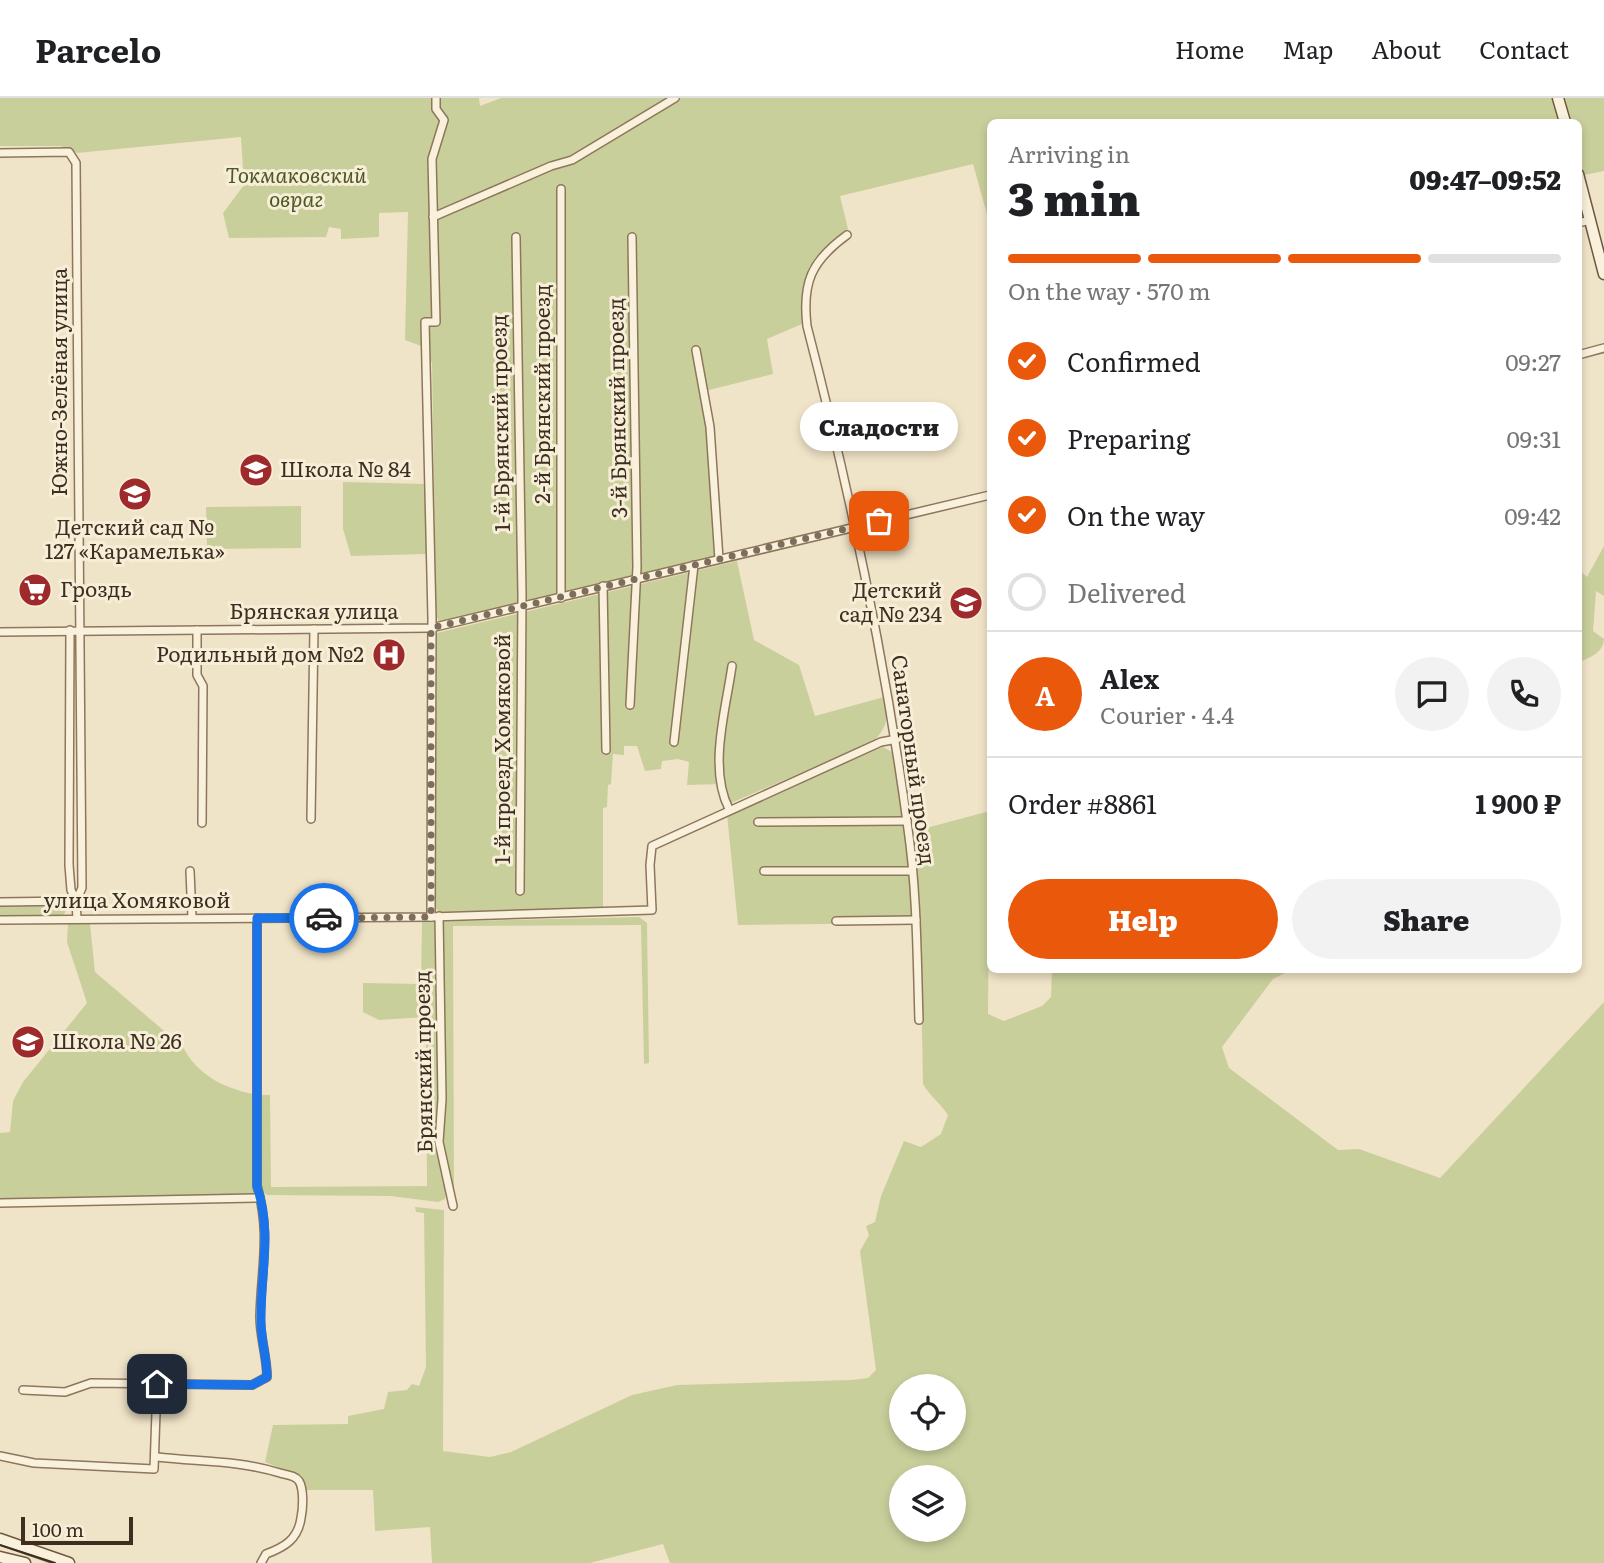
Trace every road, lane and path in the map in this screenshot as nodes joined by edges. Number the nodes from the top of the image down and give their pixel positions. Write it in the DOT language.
graph roads {
  1 [pos="436,98"];
  2 [pos="675,98"];
  3 [pos="1558,98"];
  4 [pos="1564,119"];
  5 [pos="0,153"];
  6 [pos="1582,188"];
  7 [pos="561,189"];
  8 [pos="433,218"];
  9 [pos="1591,220"];
  10 [pos="1582,222"];
  11 [pos="847,235"];
  12 [pos="516,237"];
  13 [pos="632,237"];
  14 [pos="1604,274"];
  15 [pos="1604,348"];
  16 [pos="696,350"];
  17 [pos="1582,354"];
  18 [pos="987,496"];
  19 [pos="856,526"];
  20 [pos="719,559"];
  21 [pos="694,565"];
  22 [pos="636,578"];
  23 [pos="603,586"];
  24 [pos="561,598"];
  25 [pos="521,608"];
  26 [pos="431,628"];
  27 [pos="81,629"];
  28 [pos="314,629"];
  29 [pos="70,630"];
  30 [pos="197,630"];
  31 [pos="0,632"];
  32 [pos="732,666"];
  33 [pos="630,705"];
  34 [pos="897,739"];
  35 [pos="674,742"];
  36 [pos="606,750"];
  37 [pos="729,809"];
  38 [pos="311,819"];
  39 [pos="906,821"];
  40 [pos="758,822"];
  41 [pos="202,823"];
  42 [pos="190,871"];
  43 [pos="912,871"];
  44 [pos="764,872"];
  45 [pos="520,891"];
  46 [pos="76,901"];
  47 [pos="0,902"];
  48 [pos="435,917"];
  49 [pos="192,918"];
  50 [pos="257,918"];
  51 [pos="74,919"];
  52 [pos="0,920"];
  53 [pos="916,920"];
  54 [pos="836,921"];
  55 [pos="919,1020"];
  56 [pos="260,1198"];
  57 [pos="0,1203"];
  58 [pos="453,1206"];
  59 [pos="157,1384"];
  60 [pos="23,1390"];
  61 [pos="0,1456"];
  62 [pos="157,1457"];
  63 [pos="0,1539"];
  64 [pos="0,1557"];
  65 [pos="25,1563"];
  66 [pos="69,1563"];
  67 [pos="261,1563"];
  1 -- 8 [label="street"];
  2 -- 8 [label="street"];
  3 -- 4 [label="street"];
  5 -- 27 [label="street, Южно-Зелёная улица"];
  6 -- 9 [label="street"];
  7 -- 24 [label="street, 2-й Брянский проезд"];
  8 -- 26 [label="street, Брянский проезд"];
  9 -- 10 [label="street"];
  9 -- 14 [label="street"];
  11 -- 19 [label="street, Санаторный проезд"];
  12 -- 25 [label="street, 1-й Брянский проезд"];
  13 -- 22 [label="street, 3-й Брянский проезд"];
  15 -- 17 [label="street"];
  16 -- 20 [label="street"];
  18 -- 19 [label="street, Брянская улица"];
  19 -- 20 [label="street, Брянская улица"];
  19 -- 34 [label="street, Санаторный проезд"];
  20 -- 21 [label="street, Брянская улица"];
  21 -- 22 [label="street, Брянская улица"];
  21 -- 35 [label="street"];
  22 -- 23 [label="street, Брянская улица"];
  22 -- 33 [label="street, 3-й Брянский проезд"];
  23 -- 24 [label="street, Брянская улица"];
  23 -- 36 [label="street"];
  24 -- 25 [label="street, Брянская улица"];
  25 -- 26 [label="street, Брянская улица"];
  25 -- 45 [label="street, 1-й проезд Хомяковой"];
  26 -- 28 [label="street, Брянская улица"];
  26 -- 48 [label="street, Брянский проезд"];
  27 -- 29 [label="street, Брянская улица"];
  27 -- 30 [label="street, Брянская улица"];
  27 -- 46 [label="street, Южно-Зелёная улица"];
  28 -- 30 [label="street, Брянская улица"];
  28 -- 38 [label="street"];
  29 -- 31 [label="street, Брянская улица"];
  29 -- 46 [label="street, Южно-Зелёная улица"];
  30 -- 41 [label="street"];
  32 -- 37 [label="street"];
  34 -- 37 [label="street"];
  34 -- 39 [label="street, Санаторный проезд"];
  37 -- 48 [label="street, улица Хомяковой"];
  39 -- 40 [label="street"];
  39 -- 43 [label="street, Санаторный проезд"];
  42 -- 49 [label="street"];
  43 -- 44 [label="street"];
  43 -- 53 [label="street, Санаторный проезд"];
  46 -- 47 [label="street, улица Хомяковой"];
  46 -- 51 [label="street, Южно-Зелёная улица"];
  48 -- 50 [label="street, улица Хомяковой"];
  48 -- 58 [label="street, Брянский проезд"];
  49 -- 50 [label="street, улица Хомяковой"];
  49 -- 51 [label="street, улица Хомяковой"];
  50 -- 56 [label="street"];
  51 -- 52 [label="street, улица Хомяковой"];
  53 -- 54 [label="street"];
  53 -- 55 [label="street, Санаторный проезд"];
  56 -- 57 [label="street"];
  56 -- 59 [label="street"];
  59 -- 60 [label="street"];
  59 -- 62 [label="street"];
  61 -- 62 [label="street"];
  62 -- 67 [label="street"];
  63 -- 66 [label="street"];
  64 -- 65 [label="street"];
}
